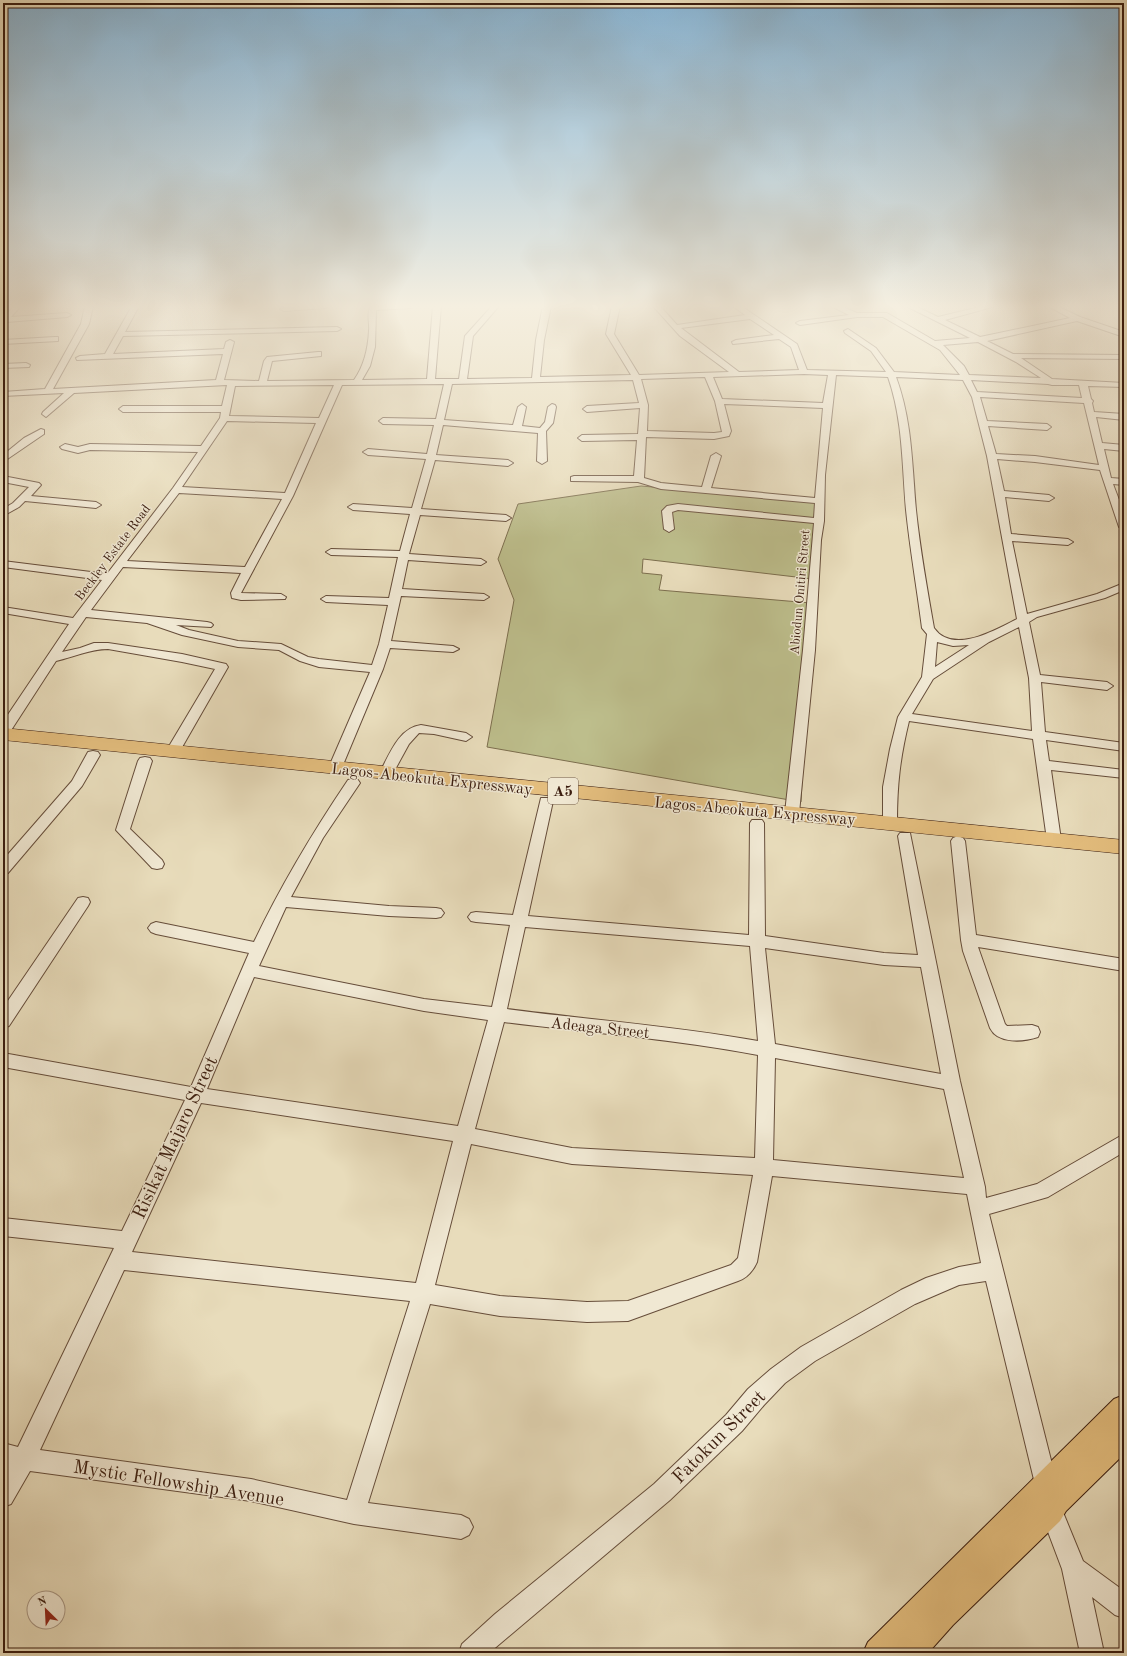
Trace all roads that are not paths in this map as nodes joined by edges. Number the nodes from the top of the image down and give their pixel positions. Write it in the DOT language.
graph roads {
  1 [pos="52,383"];
  2 [pos="195,383"];
  3 [pos="227,383"];
  4 [pos="317,383"];
  5 [pos="339,383"];
  6 [pos="448,383"];
  7 [pos="638,383"];
  8 [pos="712,383"];
  9 [pos="830,383"];
  10 [pos="894,383"];
  11 [pos="969,383"];
  12 [pos="1061,383"];
  13 [pos="231,384"];
  14 [pos="262,384"];
  15 [pos="1083,384"];
  16 [pos="1124,385"];
  17 [pos="72,390"];
  18 [pos="48,391"];
  19 [pos="3,394"];
  20 [pos="974,394"];
  21 [pos="719,401"];
  22 [pos="1088,401"];
  23 [pos="644,405"];
  24 [pos="826,406"];
  25 [pos="522,407"];
  26 [pos="552,407"];
  27 [pos="123,409"];
  28 [pos="587,409"];
  29 [pos="226,413"];
  30 [pos="46,414"];
  31 [pos="1092,414"];
  32 [pos="1124,417"];
  33 [pos="321,421"];
  34 [pos="384,421"];
  35 [pos="440,422"];
  36 [pos="982,423"];
  37 [pos="1047,427"];
  38 [pos="517,428"];
  39 [pos="542,431"];
  40 [pos="41,432"];
  41 [pos="641,436"];
  42 [pos="582,438"];
  43 [pos="65,446"];
  44 [pos="1100,446"];
  45 [pos="1124,448"];
  46 [pos="204,449"];
  47 [pos="368,452"];
  48 [pos="716,456"];
  49 [pos="992,456"];
  50 [pos="431,457"];
  51 [pos="3,459"];
  52 [pos="542,461"];
  53 [pos="508,463"];
  54 [pos="1104,468"];
  55 [pos="3,479"];
  56 [pos="574,479"];
  57 [pos="639,479"];
  58 [pos="1108,480"];
  59 [pos="1124,482"];
  60 [pos="176,490"];
  61 [pos="706,490"];
  62 [pos="1000,494"];
  63 [pos="288,496"];
  64 [pos="22,498"];
  65 [pos="1049,498"];
  66 [pos="820,501"];
  67 [pos="96,505"];
  68 [pos="354,507"];
  69 [pos="3,512"];
  70 [pos="415,512"];
  71 [pos="506,518"];
  72 [pos="819,520"];
  73 [pos="1123,524"];
  74 [pos="669,529"];
  75 [pos="1006,537"];
  76 [pos="1068,542"];
  77 [pos="331,552"];
  78 [pos="404,556"];
  79 [pos="481,562"];
  80 [pos="3,564"];
  81 [pos="120,564"];
  82 [pos="247,570"];
  83 [pos="109,578"];
  84 [pos="1124,586"];
  85 [pos="281,597"];
  86 [pos="395,597"];
  87 [pos="484,597"];
  88 [pos="326,599"];
  89 [pos="3,610"];
  90 [pos="83,613"];
  91 [pos="148,619"];
  92 [pos="1022,620"];
  93 [pos="76,622"];
  94 [pos="206,624"];
  95 [pos="932,635"];
  96 [pos="985,640"];
  97 [pos="385,644"];
  98 [pos="453,649"];
  99 [pos="52,658"];
  100 [pos="377,669"];
  101 [pos="928,677"];
  102 [pos="1035,678"];
  103 [pos="1107,686"];
  104 [pos="904,718"];
  105 [pos="3,733"];
  106 [pos="1039,735"];
  107 [pos="466,737"];
  108 [pos="3,745"];
  109 [pos="1124,747"];
  110 [pos="172,753"];
  111 [pos="93,755"];
  112 [pos="145,761"];
  113 [pos="1045,765"];
  114 [pos="335,769"];
  115 [pos="386,774"];
  116 [pos="1124,774"];
  117 [pos="353,783"];
  118 [pos="546,801"];
  119 [pos="792,813"];
  120 [pos="890,822"];
  121 [pos="757,823"];
  122 [pos="905,836"];
  123 [pos="1054,840"];
  124 [pos="958,841"];
  125 [pos="1124,847"];
  126 [pos="1124,858"];
  127 [pos="157,864"];
  128 [pos="3,869"];
  129 [pos="281,901"];
  130 [pos="84,902"];
  131 [pos="436,913"];
  132 [pos="476,917"];
  133 [pos="519,921"];
  134 [pos="156,928"];
  135 [pos="969,940"];
  136 [pos="758,941"];
  137 [pos="259,949"];
  138 [pos="927,962"];
  139 [pos="1124,965"];
  140 [pos="249,970"];
  141 [pos="498,1015"];
  142 [pos="3,1021"];
  143 [pos="1032,1032"];
  144 [pos="767,1051"];
  145 [pos="3,1060"];
  146 [pos="952,1083"];
  147 [pos="196,1095"];
  148 [pos="464,1134"];
  149 [pos="1124,1142"];
  150 [pos="764,1167"];
  151 [pos="976,1187"];
  152 [pos="978,1209"];
  153 [pos="3,1227"];
  154 [pos="127,1240"];
  155 [pos="119,1260"];
  156 [pos="994,1270"];
  157 [pos="423,1293"];
  158 [pos="1124,1409"];
  159 [pos="1124,1434"];
  160 [pos="14,1456"];
  161 [pos="3,1496"];
  162 [pos="1048,1499"];
  163 [pos="354,1514"];
  164 [pos="461,1527"];
  165 [pos="1074,1569"];
  166 [pos="1124,1606"];
  167 [pos="471,1653"];
  168 [pos="879,1653"];
  169 [pos="906,1653"];
  170 [pos="1092,1653"];
  1 -- 18 [label="street"];
  2 -- 17 [label="street"];
  3 -- 13 [label="street"];
  4 -- 14 [label="street"];
  5 -- 33 [label="street"];
  6 -- 35 [label="street"];
  7 -- 23 [label="street"];
  8 -- 21 [label="street"];
  9 -- 24 [label="street, Abiodun Onitiri Street"];
  10 -- 95 [label="street"];
  11 -- 20 [label="street"];
  12 -- 15 [label="street"];
  13 -- 14 [label="street"];
  13 -- 29 [label="street, Beckley Estate Road"];
  15 -- 16 [label="street"];
  15 -- 22 [label="street"];
  17 -- 18 [label="street"];
  17 -- 30 [label="street"];
  18 -- 19 [label="street"];
  20 -- 22 [label="street"];
  20 -- 36 [label="street"];
  21 -- 24 [label="street"];
  21 -- 41 [label="street"];
  22 -- 31 [label="street"];
  23 -- 28 [label="street"];
  23 -- 41 [label="street"];
  24 -- 66 [label="street, Abiodun Onitiri Street"];
  25 -- 38 [label="street"];
  26 -- 39 [label="street"];
  27 -- 29 [label="street"];
  29 -- 33 [label="street"];
  29 -- 46 [label="street, Beckley Estate Road"];
  31 -- 32 [label="street"];
  31 -- 44 [label="street"];
  33 -- 63 [label="street"];
  34 -- 35 [label="street"];
  35 -- 38 [label="street"];
  35 -- 50 [label="street"];
  36 -- 37 [label="street"];
  36 -- 49 [label="street"];
  38 -- 39 [label="street"];
  39 -- 52 [label="street"];
  40 -- 51 [label="street"];
  41 -- 42 [label="street"];
  41 -- 57 [label="street"];
  43 -- 46 [label="street"];
  44 -- 45 [label="street"];
  44 -- 54 [label="street"];
  46 -- 60 [label="street, Beckley Estate Road"];
  47 -- 50 [label="street"];
  48 -- 61 [label="street"];
  49 -- 54 [label="street"];
  49 -- 62 [label="street"];
  50 -- 53 [label="street"];
  50 -- 70 [label="street"];
  54 -- 58 [label="street"];
  55 -- 64 [label="street"];
  56 -- 57 [label="street"];
  57 -- 61 [label="street"];
  58 -- 59 [label="street"];
  58 -- 73 [label="street"];
  60 -- 63 [label="street"];
  60 -- 81 [label="street, Beckley Estate Road"];
  61 -- 66 [label="street"];
  62 -- 65 [label="street"];
  62 -- 75 [label="street"];
  63 -- 82 [label="street"];
  64 -- 67 [label="street"];
  64 -- 69 [label="street"];
  66 -- 72 [label="street, Abiodun Onitiri Street"];
  68 -- 70 [label="street"];
  70 -- 71 [label="street"];
  70 -- 78 [label="street"];
  72 -- 74 [label="street"];
  72 -- 119 [label="street, Abiodun Onitiri Street"];
  75 -- 76 [label="street"];
  75 -- 92 [label="street"];
  77 -- 78 [label="street"];
  78 -- 79 [label="street"];
  78 -- 86 [label="street"];
  80 -- 83 [label="street"];
  81 -- 82 [label="street"];
  81 -- 83 [label="street, Beckley Estate Road"];
  82 -- 85 [label="street"];
  83 -- 90 [label="street, Beckley Estate Road"];
  84 -- 92 [label="street"];
  86 -- 87 [label="street"];
  86 -- 88 [label="street"];
  86 -- 97 [label="street"];
  89 -- 93 [label="street"];
  90 -- 91 [label="street"];
  90 -- 93 [label="street, Beckley Estate Road"];
  91 -- 94 [label="street"];
  91 -- 100 [label="street"];
  92 -- 96 [label="street"];
  92 -- 102 [label="street"];
  93 -- 99 [label="street, Beckley Estate Road"];
  95 -- 96 [label="street"];
  95 -- 101 [label="street"];
  96 -- 101 [label="street"];
  97 -- 98 [label="street"];
  97 -- 100 [label="street"];
  99 -- 105 [label="street, Beckley Estate Road"];
  99 -- 110 [label="street"];
  100 -- 114 [label="street"];
  101 -- 104 [label="street"];
  102 -- 103 [label="street"];
  102 -- 106 [label="street"];
  104 -- 106 [label="street"];
  104 -- 120 [label="street"];
  105 -- 110 [label="highway, Lagos-Abeokuta Expressway / A5"];
  106 -- 109 [label="street"];
  106 -- 113 [label="street"];
  107 -- 115 [label="street"];
  108 -- 111 [label="highway, Lagos-Abeokuta Expressway / A5"];
  110 -- 114 [label="highway, Lagos-Abeokuta Expressway / A5"];
  111 -- 112 [label="highway, Lagos-Abeokuta Expressway / A5"];
  111 -- 128 [label="street"];
  112 -- 117 [label="highway, Lagos-Abeokuta Expressway / A5"];
  112 -- 127 [label="street"];
  113 -- 116 [label="street"];
  113 -- 123 [label="street"];
  114 -- 115 [label="highway, Lagos-Abeokuta Expressway / A5"];
  115 -- 119 [label="highway, Lagos-Abeokuta Expressway / A5"];
  117 -- 118 [label="highway, Lagos-Abeokuta Expressway / A5"];
  117 -- 129 [label="street, Risikat Majaro Street"];
  118 -- 121 [label="highway, Lagos-Abeokuta Expressway / A5"];
  118 -- 133 [label="street"];
  119 -- 120 [label="highway, Lagos-Abeokuta Expressway / A5"];
  120 -- 123 [label="highway, Lagos-Abeokuta Expressway / A5"];
  121 -- 122 [label="highway, Lagos-Abeokuta Expressway / A5"];
  121 -- 136 [label="street"];
  122 -- 124 [label="highway, Lagos-Abeokuta Expressway / A5"];
  122 -- 138 [label="street"];
  123 -- 125 [label="highway, Lagos-Abeokuta Expressway / A5"];
  124 -- 126 [label="highway, Lagos-Abeokuta Expressway / A5"];
  124 -- 135 [label="street"];
  129 -- 131 [label="street"];
  129 -- 137 [label="street, Risikat Majaro Street"];
  130 -- 142 [label="street"];
  132 -- 133 [label="street"];
  133 -- 136 [label="street"];
  133 -- 141 [label="street"];
  134 -- 137 [label="street"];
  135 -- 139 [label="street"];
  135 -- 143 [label="street"];
  136 -- 138 [label="street"];
  136 -- 144 [label="street"];
  137 -- 140 [label="street, Risikat Majaro Street"];
  138 -- 146 [label="street"];
  140 -- 141 [label="street, Adeaga Street"];
  140 -- 147 [label="street, Risikat Majaro Street"];
  141 -- 144 [label="street, Adeaga Street"];
  141 -- 148 [label="street"];
  144 -- 146 [label="street, Adeaga Street"];
  144 -- 150 [label="street"];
  145 -- 147 [label="street"];
  146 -- 151 [label="street"];
  147 -- 148 [label="street"];
  147 -- 154 [label="street, Risikat Majaro Street"];
  148 -- 150 [label="street"];
  148 -- 157 [label="street"];
  149 -- 152 [label="street"];
  150 -- 151 [label="street"];
  150 -- 157 [label="street"];
  151 -- 152 [label="street"];
  152 -- 156 [label="street"];
  153 -- 154 [label="street"];
  154 -- 155 [label="street, Risikat Majaro Street"];
  155 -- 157 [label="street"];
  155 -- 160 [label="street, Risikat Majaro Street"];
  156 -- 162 [label="street"];
  156 -- 167 [label="street, Fatokun Street"];
  157 -- 163 [label="street"];
  158 -- 162 [label="main road"];
  159 -- 162 [label="main road"];
  160 -- 161 [label="street, Risikat Majaro Street"];
  160 -- 163 [label="street, Mystic Fellowship Avenue"];
  162 -- 165 [label="street"];
  162 -- 168 [label="main road"];
  162 -- 169 [label="main road"];
  163 -- 164 [label="street, Mystic Fellowship Avenue"];
  165 -- 166 [label="street"];
  165 -- 170 [label="street"];
}
